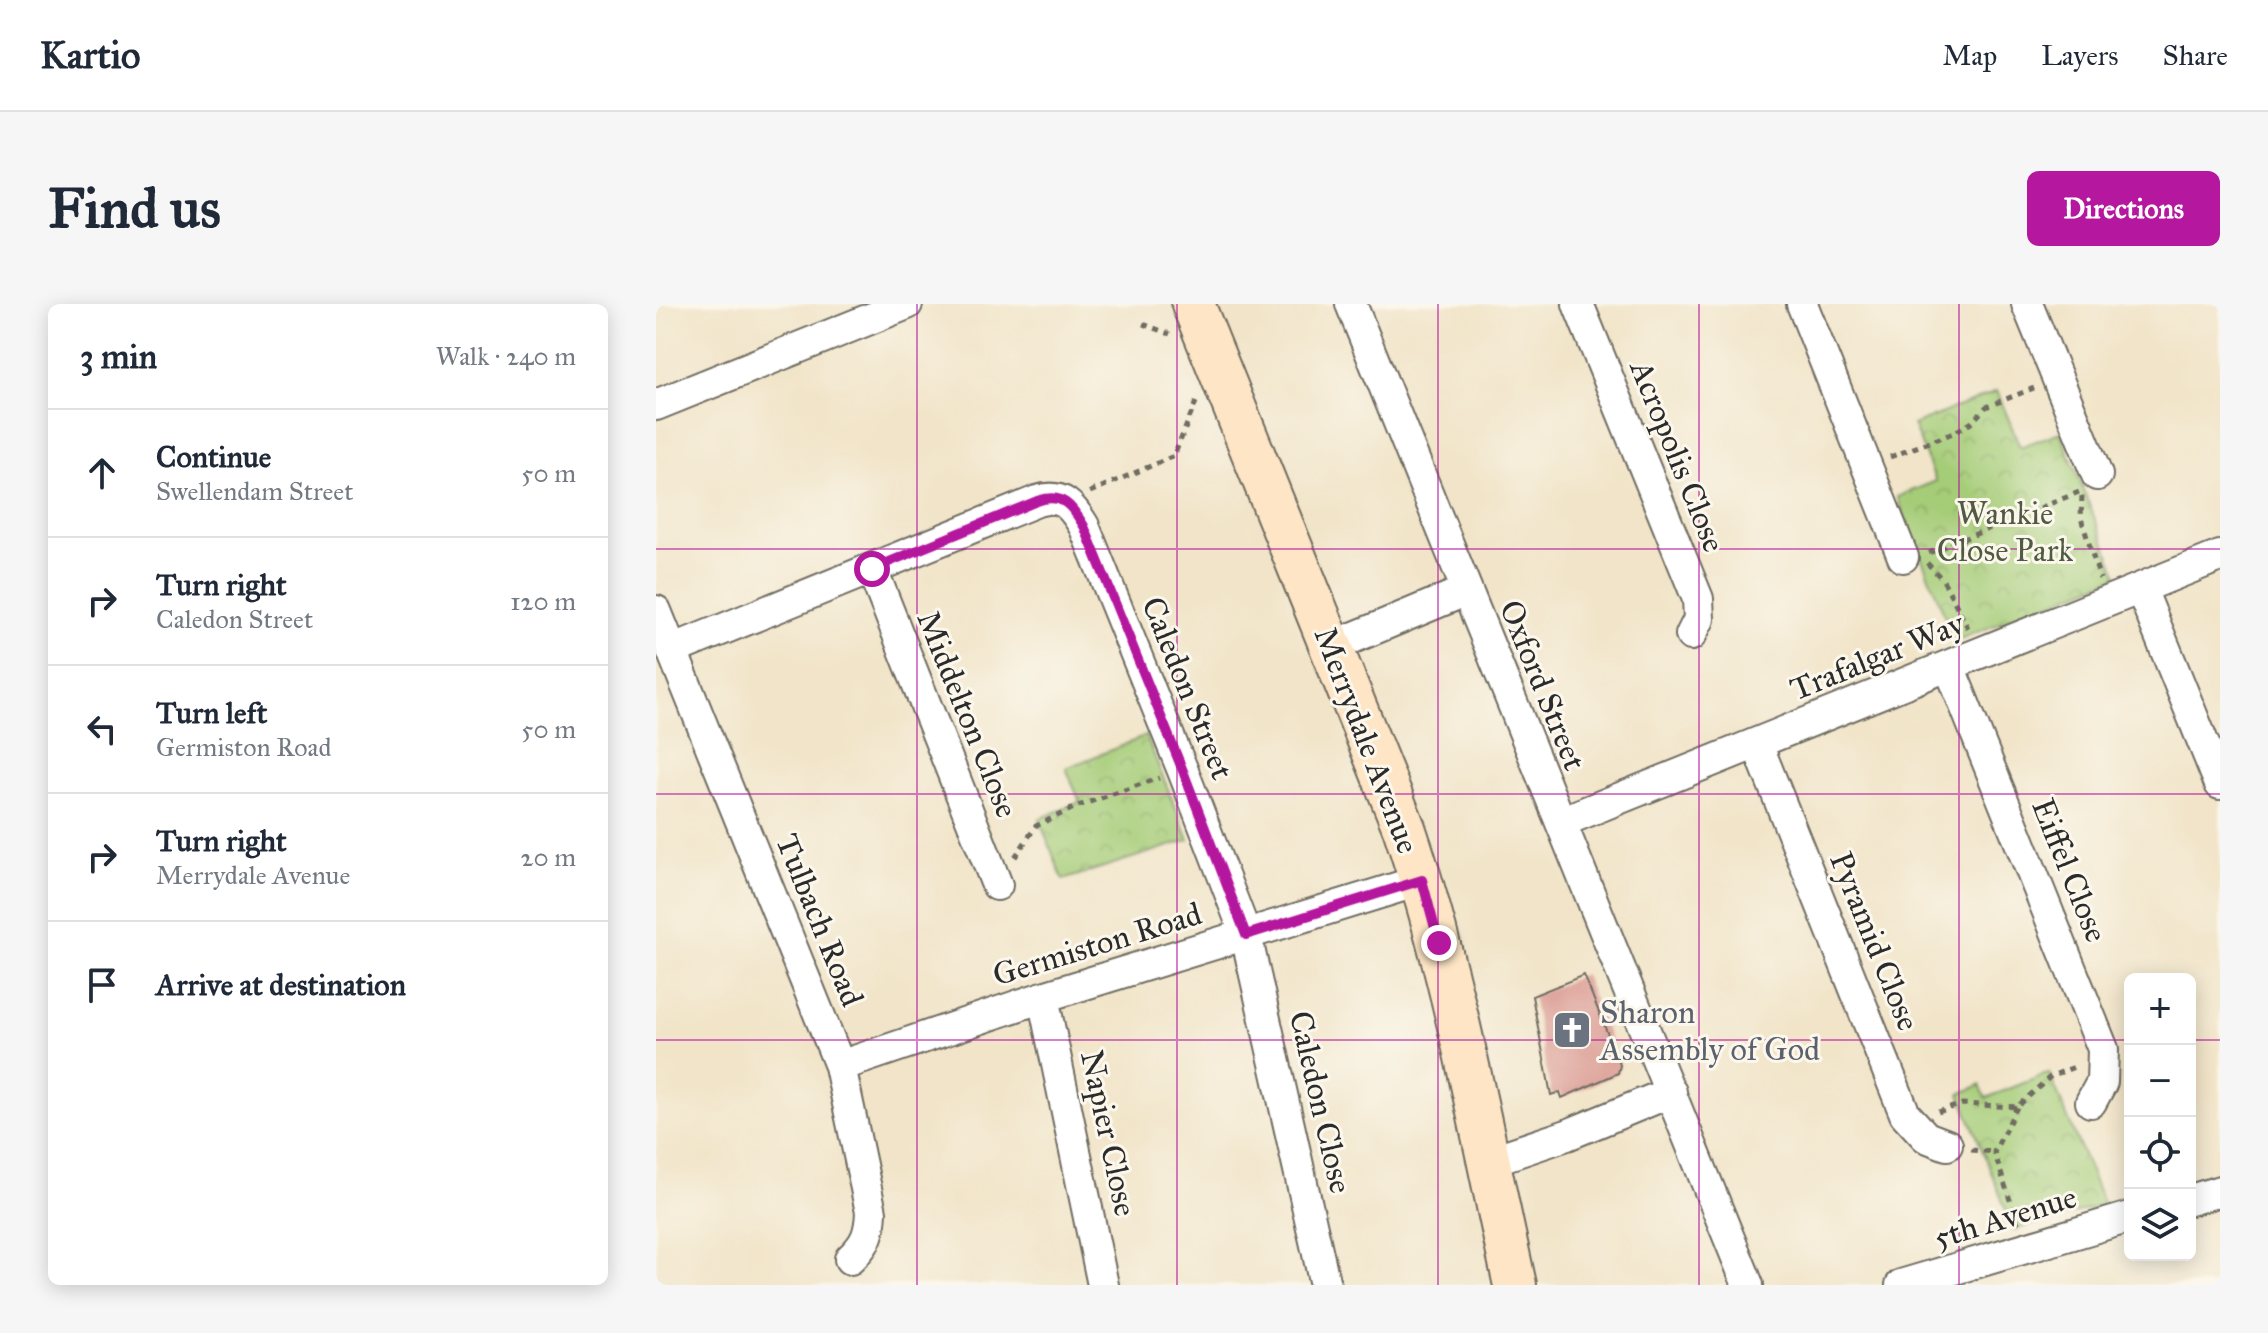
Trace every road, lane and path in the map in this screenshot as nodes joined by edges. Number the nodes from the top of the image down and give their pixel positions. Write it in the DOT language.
graph roads {
  1 [pos="907,304"];
  2 [pos="1193,304"];
  3 [pos="1351,304"];
  4 [pos="1578,304"];
  5 [pos="1802,304"];
  6 [pos="2027,304"];
  7 [pos="1143,324"];
  8 [pos="1176,347"];
  9 [pos="1197,398"];
  10 [pos="2001,400"];
  11 [pos="656,405"];
  12 [pos="1919,447"];
  13 [pos="2097,475"];
  14 [pos="1067,502"];
  15 [pos="2220,556"];
  16 [pos="1903,557"];
  17 [pos="872,569"];
  18 [pos="2101,583"];
  19 [pos="2141,589"];
  20 [pos="1465,591"];
  21 [pos="656,611"];
  22 [pos="1970,634"];
  23 [pos="1691,635"];
  24 [pos="1331,647"];
  25 [pos="672,650"];
  26 [pos="1949,666"];
  27 [pos="1757,744"];
  28 [pos="1183,771"];
  29 [pos="2220,784"];
  30 [pos="1561,822"];
  31 [pos="1422,880"];
  32 [pos="997,885"];
  33 [pos="1246,935"];
  34 [pos="1043,997"];
  35 [pos="840,1066"];
  36 [pos="2051,1076"];
  37 [pos="1671,1092"];
  38 [pos="2091,1102"];
  39 [pos="1962,1104"];
  40 [pos="2017,1107"];
  41 [pos="1947,1145"];
  42 [pos="1980,1152"];
  43 [pos="1994,1152"];
  44 [pos="1487,1162"];
  45 [pos="2220,1191"];
  46 [pos="2196,1198"];
  47 [pos="2124,1219"];
  48 [pos="2021,1233"];
  49 [pos="850,1259"];
  50 [pos="1103,1285"];
  51 [pos="1325,1285"];
  52 [pos="1515,1285"];
  53 [pos="1748,1285"];
  54 [pos="1901,1285"];
  1 -- 11 [label="street"];
  2 -- 24 [label="street, Merrydale Avenue"];
  3 -- 20 [label="street, Oxford Street"];
  4 -- 23 [label="street, Acropolis Close"];
  5 -- 16 [label="street"];
  6 -- 13 [label="street"];
  7 -- 8 [label="path"];
  9 -- 14 [label="path"];
  10 -- 12 [label="path"];
  14 -- 17 [label="street"];
  14 -- 28 [label="street, Caledon Street"];
  15 -- 19 [label="street, Trafalgar Way"];
  17 -- 25 [label="street"];
  17 -- 32 [label="street, Middelton Close"];
  18 -- 22 [label="path"];
  19 -- 26 [label="street, Trafalgar Way"];
  19 -- 29 [label="street"];
  20 -- 24 [label="street"];
  20 -- 30 [label="street, Oxford Street"];
  21 -- 25 [label="street, Tulbach Road"];
  24 -- 31 [label="street, Merrydale Avenue"];
  25 -- 35 [label="street, Tulbach Road"];
  26 -- 27 [label="street, Trafalgar Way"];
  26 -- 38 [label="street, Eiffel Close"];
  27 -- 30 [label="street, Trafalgar Way"];
  27 -- 41 [label="street, Pyramid Close"];
  28 -- 32 [label="path"];
  28 -- 33 [label="street, Caledon Street"];
  30 -- 37 [label="street, Oxford Street"];
  31 -- 33 [label="street, Germiston Road"];
  31 -- 44 [label="street, Merrydale Avenue"];
  33 -- 34 [label="street, Germiston Road"];
  33 -- 51 [label="street, Caledon Close"];
  34 -- 35 [label="street, Germiston Road"];
  34 -- 50 [label="street, Napier Close"];
  35 -- 49 [label="street, Tulbach Road"];
  36 -- 40 [label="path"];
  37 -- 44 [label="street"];
  37 -- 53 [label="street, Oxford Street"];
  39 -- 40 [label="path"];
  40 -- 43 [label="path"];
  42 -- 43 [label="path"];
  43 -- 48 [label="path"];
  44 -- 52 [label="street, Merrydale Avenue"];
  45 -- 46 [label="street"];
  47 -- 54 [label="street, 5th Avenue"];
}
